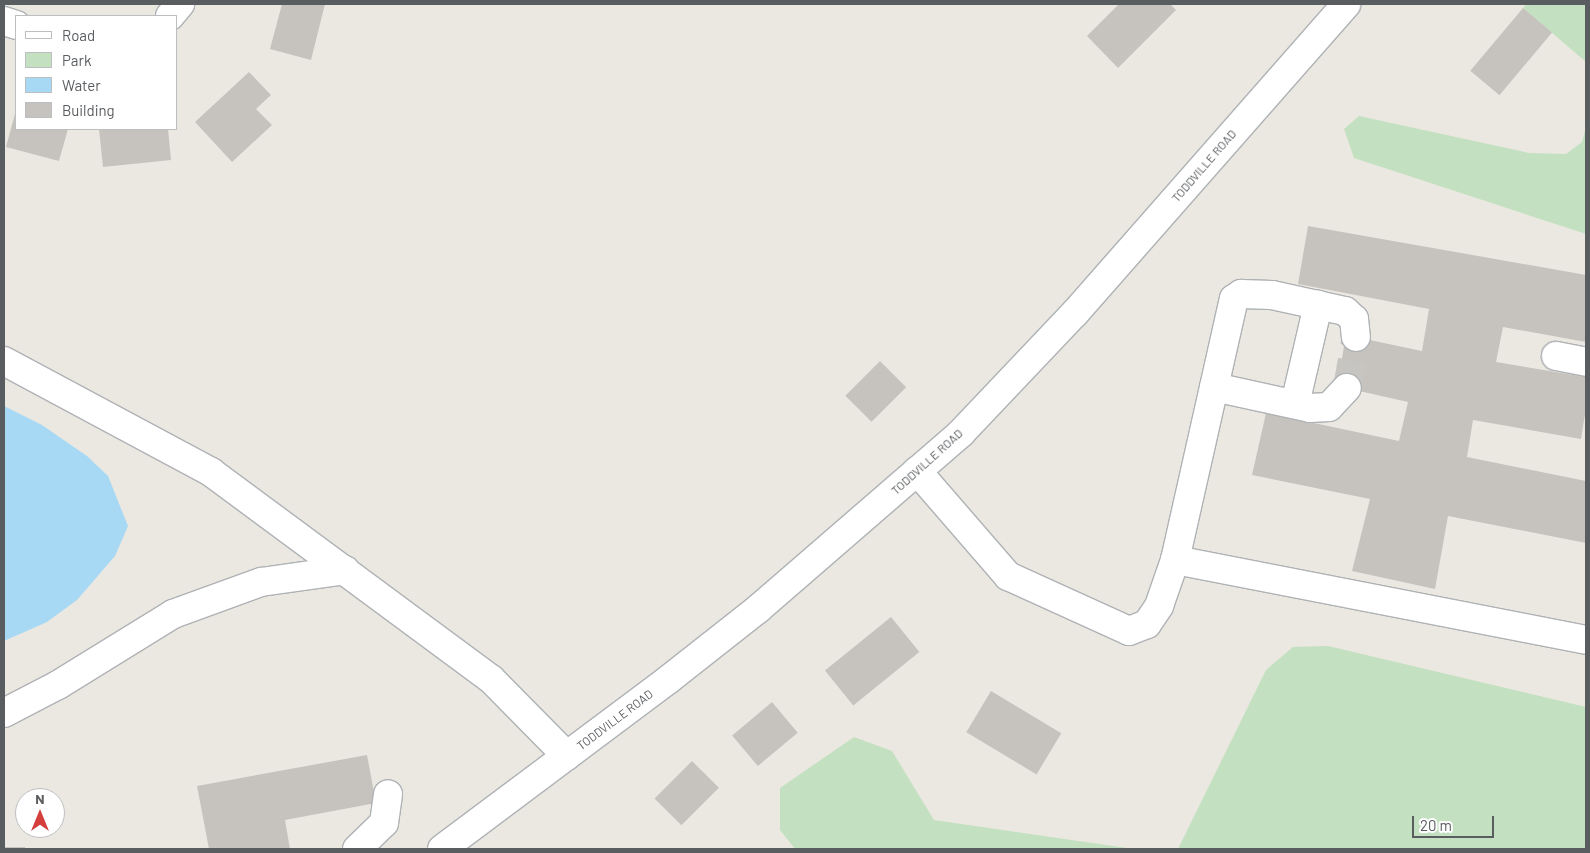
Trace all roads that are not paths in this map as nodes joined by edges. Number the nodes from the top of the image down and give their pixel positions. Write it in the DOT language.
graph roads {
  1 [pos="180,4"];
  2 [pos="1341,5"];
  3 [pos="171,15"];
  4 [pos="1318,305"];
  5 [pos="1356,337"];
  6 [pos="1556,356"];
  7 [pos="4,361"];
  8 [pos="1586,362"];
  9 [pos="1214,387"];
  10 [pos="1346,388"];
  11 [pos="1295,404"];
  12 [pos="917,471"];
  13 [pos="1175,560"];
  14 [pos="345,570"];
  15 [pos="1586,640"];
  16 [pos="4,713"];
  17 [pos="567,756"];
  18 [pos="388,794"];
  19 [pos="357,849"];
  20 [pos="442,849"];
  1 -- 3 [label="street"];
  2 -- 12 [label="street, TODDVILLE ROAD"];
  4 -- 5 [label="street"];
  4 -- 9 [label="street"];
  4 -- 11 [label="street"];
  6 -- 8 [label="street"];
  7 -- 14 [label="street"];
  9 -- 11 [label="street"];
  9 -- 13 [label="street"];
  10 -- 11 [label="street"];
  12 -- 13 [label="street"];
  12 -- 17 [label="street, TODDVILLE ROAD"];
  13 -- 15 [label="street"];
  14 -- 16 [label="street"];
  14 -- 17 [label="street"];
  17 -- 20 [label="street, TODDVILLE ROAD"];
  18 -- 19 [label="street"];
}
